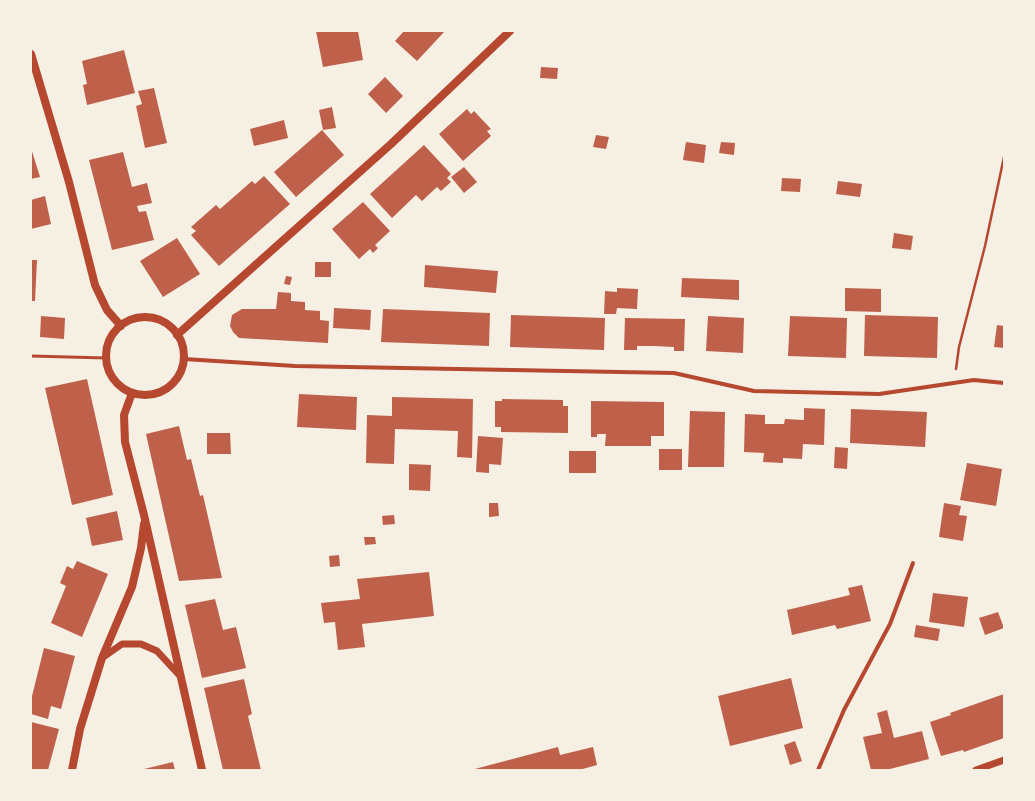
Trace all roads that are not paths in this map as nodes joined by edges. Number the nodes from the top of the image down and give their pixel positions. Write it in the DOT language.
graph roads {
  1 [pos="510,31"];
  2 [pos="31,54"];
  3 [pos="121,326"];
  4 [pos="178,335"];
  5 [pos="31,356"];
  6 [pos="106,358"];
  7 [pos="184,359"];
  8 [pos="1004,383"];
  9 [pos="132,393"];
  10 [pos="144,515"];
  11 [pos="913,563"];
  12 [pos="102,658"];
  13 [pos="181,677"];
  14 [pos="1004,760"];
  15 [pos="72,770"];
  16 [pos="202,770"];
  17 [pos="818,770"];
  18 [pos="976,770"];
  1 -- 4 [label="main road"];
  2 -- 3 [label="main road"];
  3 -- 4 [label="main road"];
  3 -- 6 [label="main road"];
  4 -- 7 [label="main road"];
  5 -- 6 [label="lane"];
  6 -- 9 [label="main road"];
  7 -- 8 [label="street"];
  7 -- 9 [label="main road"];
  9 -- 10 [label="main road"];
  10 -- 12 [label="main road"];
  10 -- 13 [label="main road"];
  11 -- 17 [label="street"];
  12 -- 13 [label="street"];
  12 -- 15 [label="main road"];
  13 -- 16 [label="main road"];
  14 -- 18 [label="street"];
}
